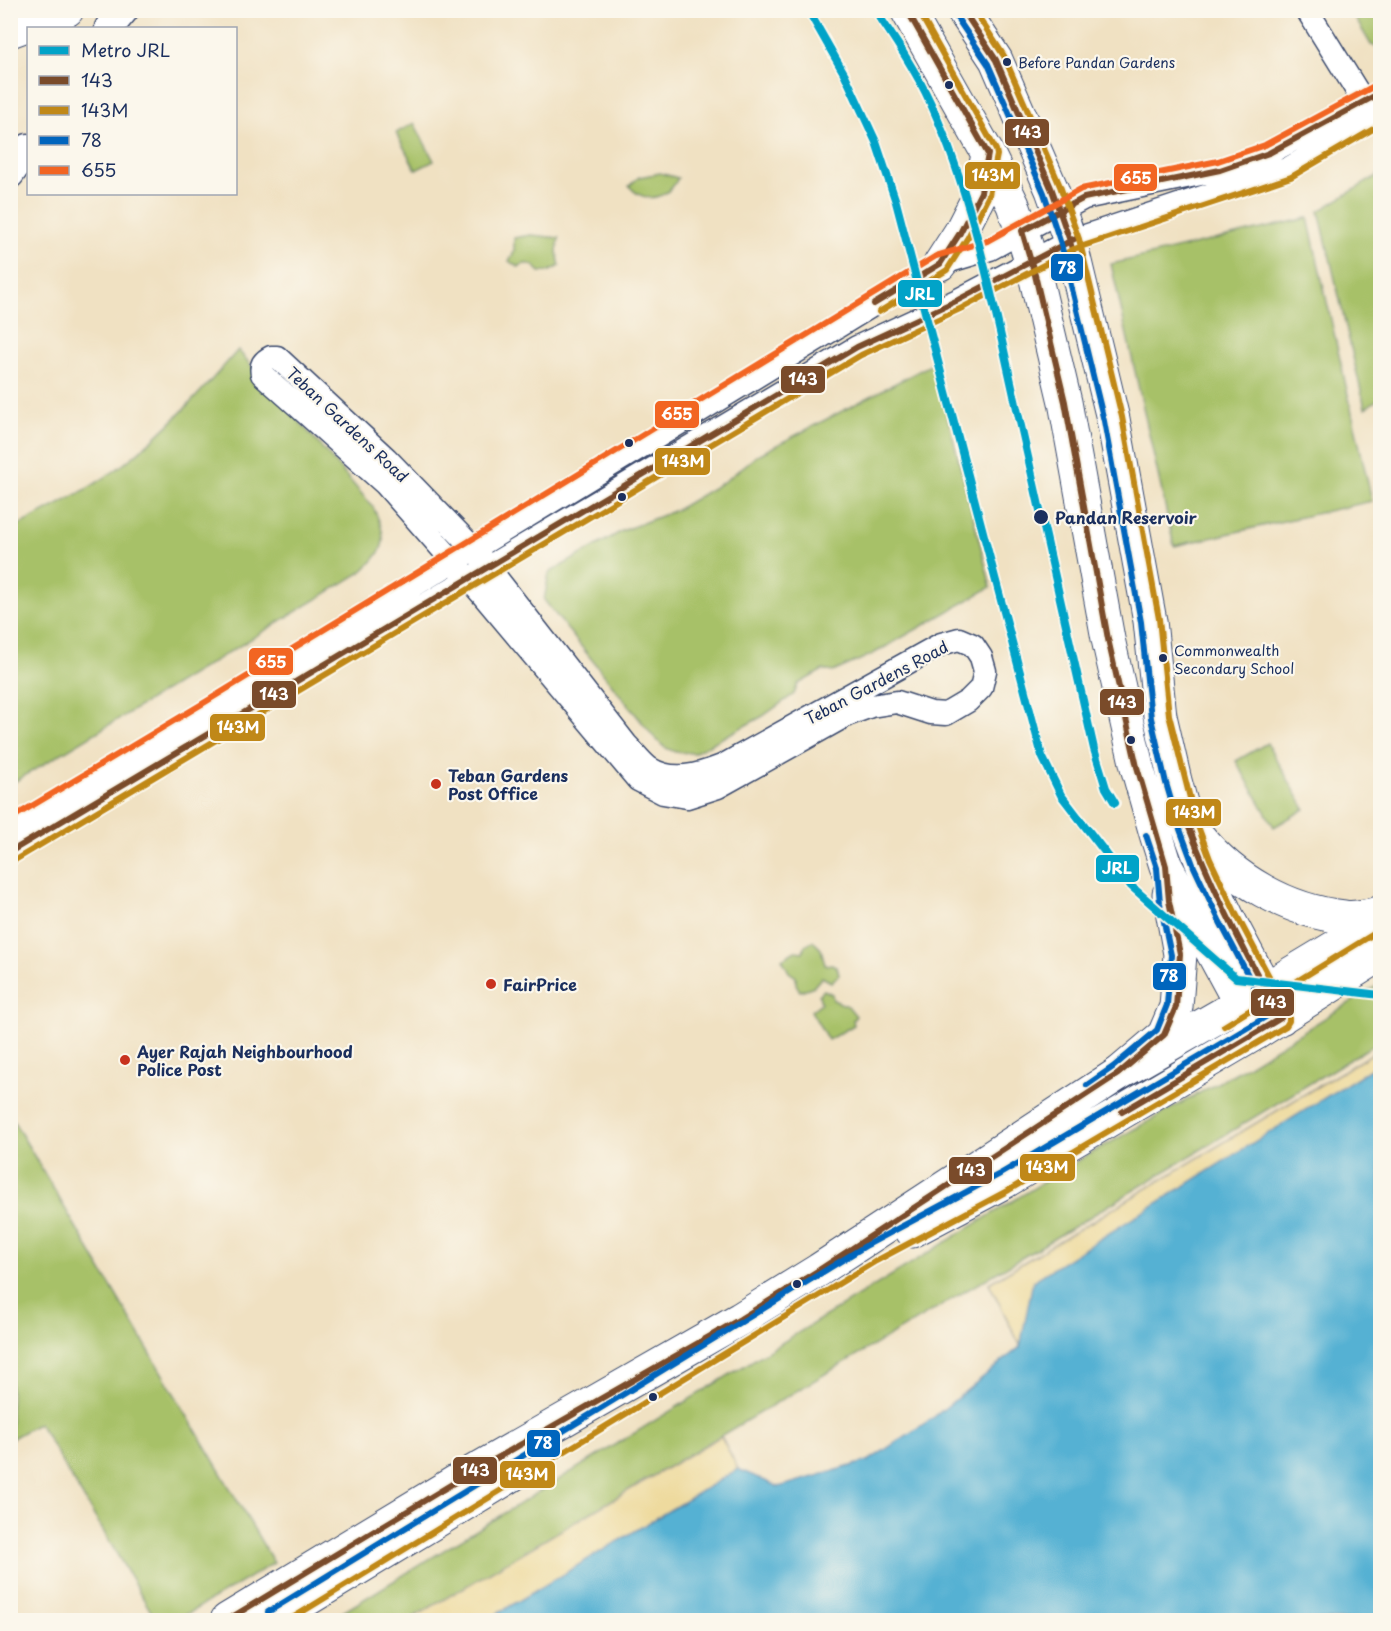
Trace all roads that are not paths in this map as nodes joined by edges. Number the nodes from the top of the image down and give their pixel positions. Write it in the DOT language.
graph roads {
  1 [pos="67,10"];
  2 [pos="124,10"];
  3 [pos="907,10"];
  4 [pos="963,10"];
  5 [pos="1307,10"];
  6 [pos="109,27"];
  7 [pos="10,31"];
  8 [pos="1375,107"];
  9 [pos="27,149"];
  10 [pos="988,154"];
  11 [pos="10,174"];
  12 [pos="1065,226"];
  13 [pos="1026,246"];
  14 [pos="940,264"];
  15 [pos="473,548"];
  16 [pos="453,561"];
  17 [pos="478,574"];
  18 [pos="1186,821"];
  19 [pos="10,830"];
  20 [pos="10,852"];
  21 [pos="1166,866"];
  22 [pos="1380,913"];
  23 [pos="1380,920"];
  24 [pos="1380,955"];
  25 [pos="1252,997"];
  26 [pos="1268,1026"];
  27 [pos="1118,1074"];
  28 [pos="227,1620"];
  29 [pos="273,1620"];
  1 -- 7 [label="main road"];
  2 -- 6 [label="street"];
  3 -- 10 [label="main road"];
  4 -- 12 [label="main road"];
  5 -- 8 [label="street"];
  8 -- 12 [label="street"];
  8 -- 12 [label="street"];
  9 -- 11 [label="street"];
  10 -- 13 [label="main road"];
  10 -- 14 [label="main road"];
  12 -- 13 [label="street"];
  12 -- 13 [label="street"];
  12 -- 18 [label="main road"];
  13 -- 14 [label="street"];
  13 -- 17 [label="street"];
  13 -- 21 [label="main road"];
  14 -- 15 [label="street"];
  15 -- 16 [label="street"];
  15 -- 16 [label="street, Teban Gardens Road"];
  15 -- 17 [label="street, Teban Gardens Road"];
  16 -- 17 [label="street, Teban Gardens Road"];
  16 -- 19 [label="street"];
  17 -- 17 [label="street, Teban Gardens Road"];
  17 -- 20 [label="street"];
  18 -- 22 [label="main road"];
  18 -- 25 [label="main road"];
  21 -- 25 [label="main road"];
  21 -- 27 [label="main road"];
  23 -- 25 [label="main road"];
  24 -- 26 [label="main road"];
  25 -- 26 [label="main road"];
  25 -- 27 [label="main road"];
  26 -- 29 [label="main road"];
  27 -- 28 [label="main road"];
}
